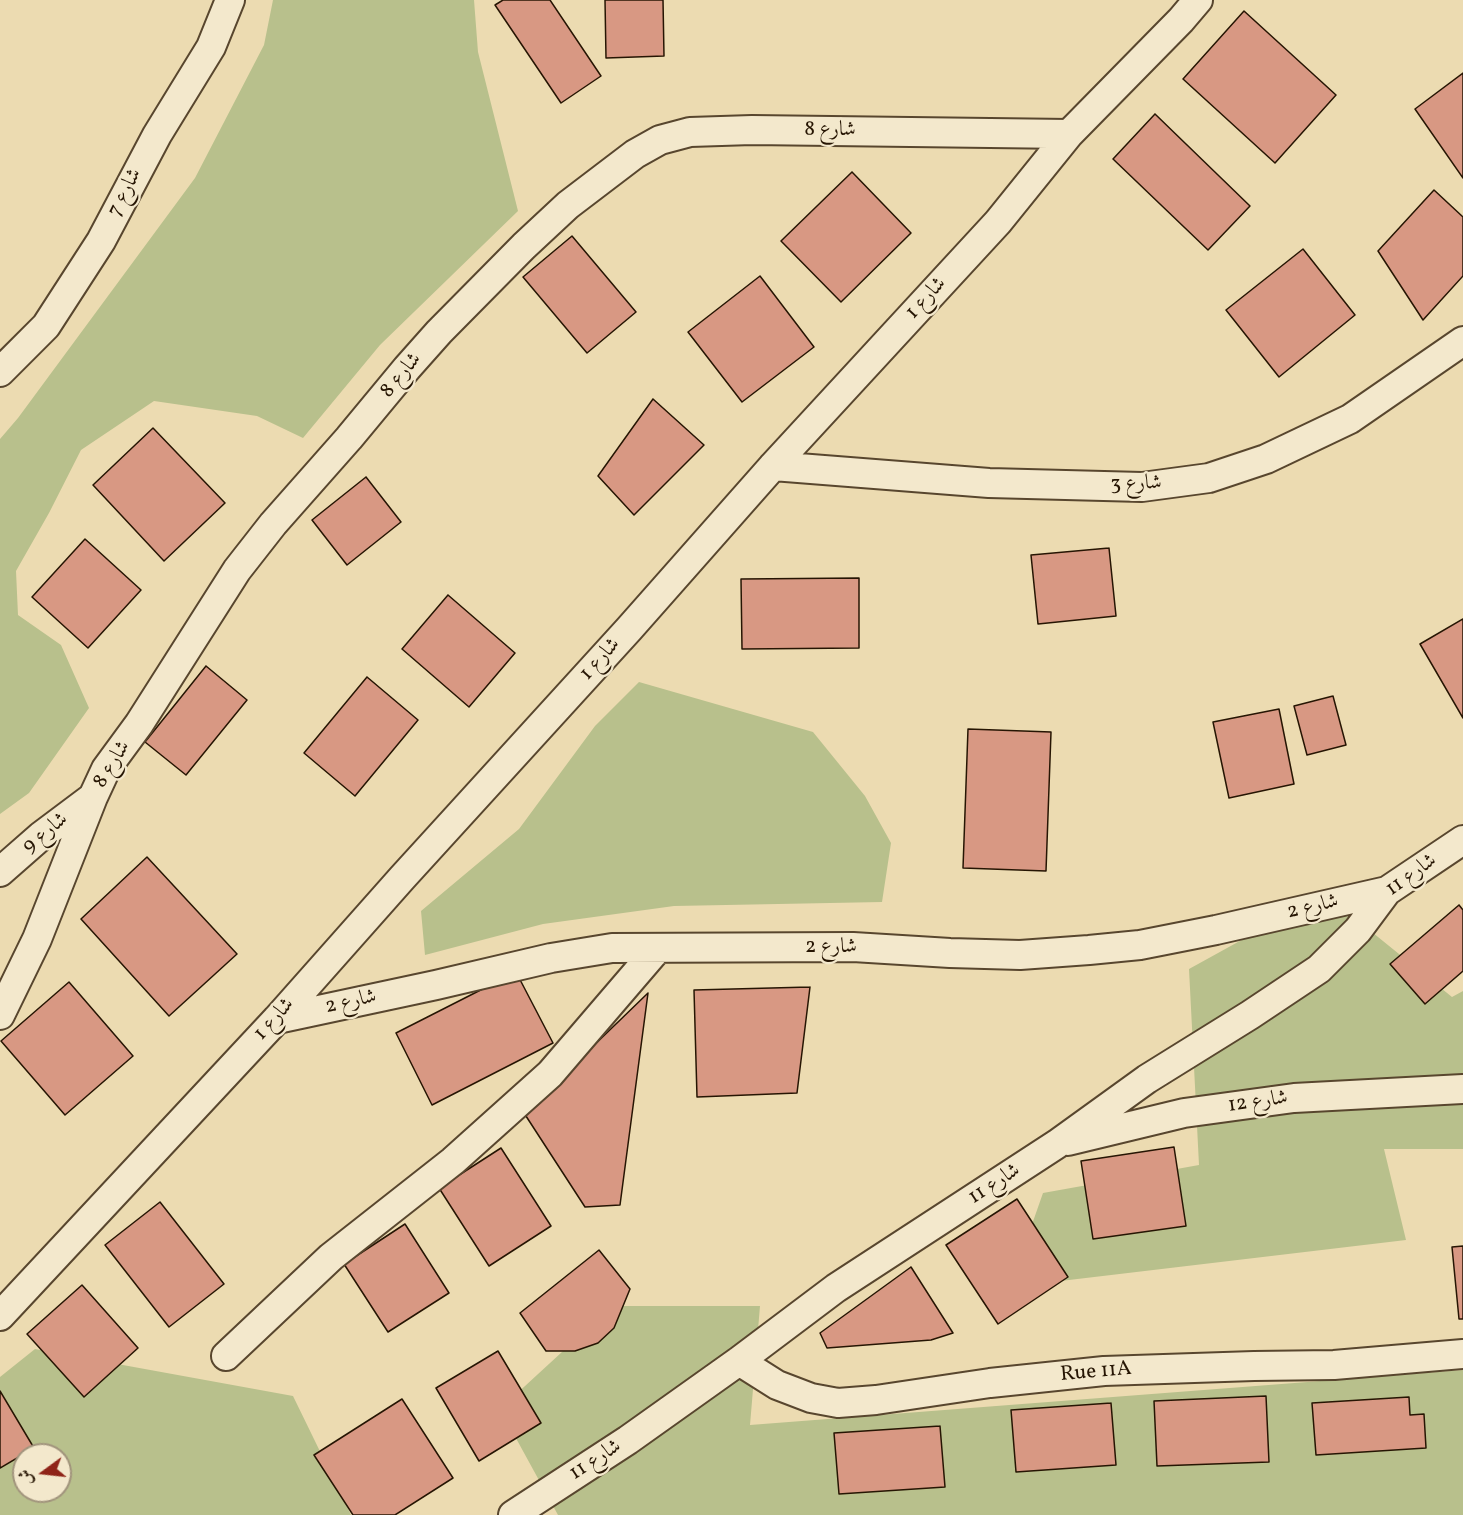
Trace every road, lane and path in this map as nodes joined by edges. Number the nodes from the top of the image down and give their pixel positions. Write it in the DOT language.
graph roads {
  1 [pos="230,0"];
  2 [pos="1198,0"];
  3 [pos="1069,134"];
  4 [pos="1463,341"];
  5 [pos="0,372"];
  6 [pos="773,466"];
  7 [pos="93,797"];
  8 [pos="1463,840"];
  9 [pos="0,872"];
  10 [pos="1387,891"];
  11 [pos="658,948"];
  12 [pos="0,1016"];
  13 [pos="277,1019"];
  14 [pos="1463,1089"];
  15 [pos="1057,1144"];
  16 [pos="0,1316"];
  17 [pos="1463,1354"];
  18 [pos="226,1356"];
  19 [pos="739,1361"];
  20 [pos="513,1515"];
  1 -- 5 [label="street, شارع 7"];
  2 -- 3 [label="street, شارع 1"];
  3 -- 6 [label="street, شارع 1"];
  3 -- 7 [label="street, شارع 8"];
  4 -- 6 [label="street, شارع 3"];
  6 -- 13 [label="street, شارع 1"];
  7 -- 9 [label="street, شارع 9"];
  7 -- 12 [label="street, شارع 8"];
  8 -- 10 [label="street, شارع 11"];
  10 -- 11 [label="street, شارع 2"];
  10 -- 15 [label="street, شارع 11"];
  11 -- 13 [label="street, شارع 2"];
  11 -- 18 [label="street"];
  13 -- 16 [label="street, شارع 1"];
  14 -- 15 [label="street, شارع 12"];
  15 -- 19 [label="street, شارع 11"];
  17 -- 19 [label="street, Rue 11A"];
  19 -- 20 [label="street, شارع 11"];
}
